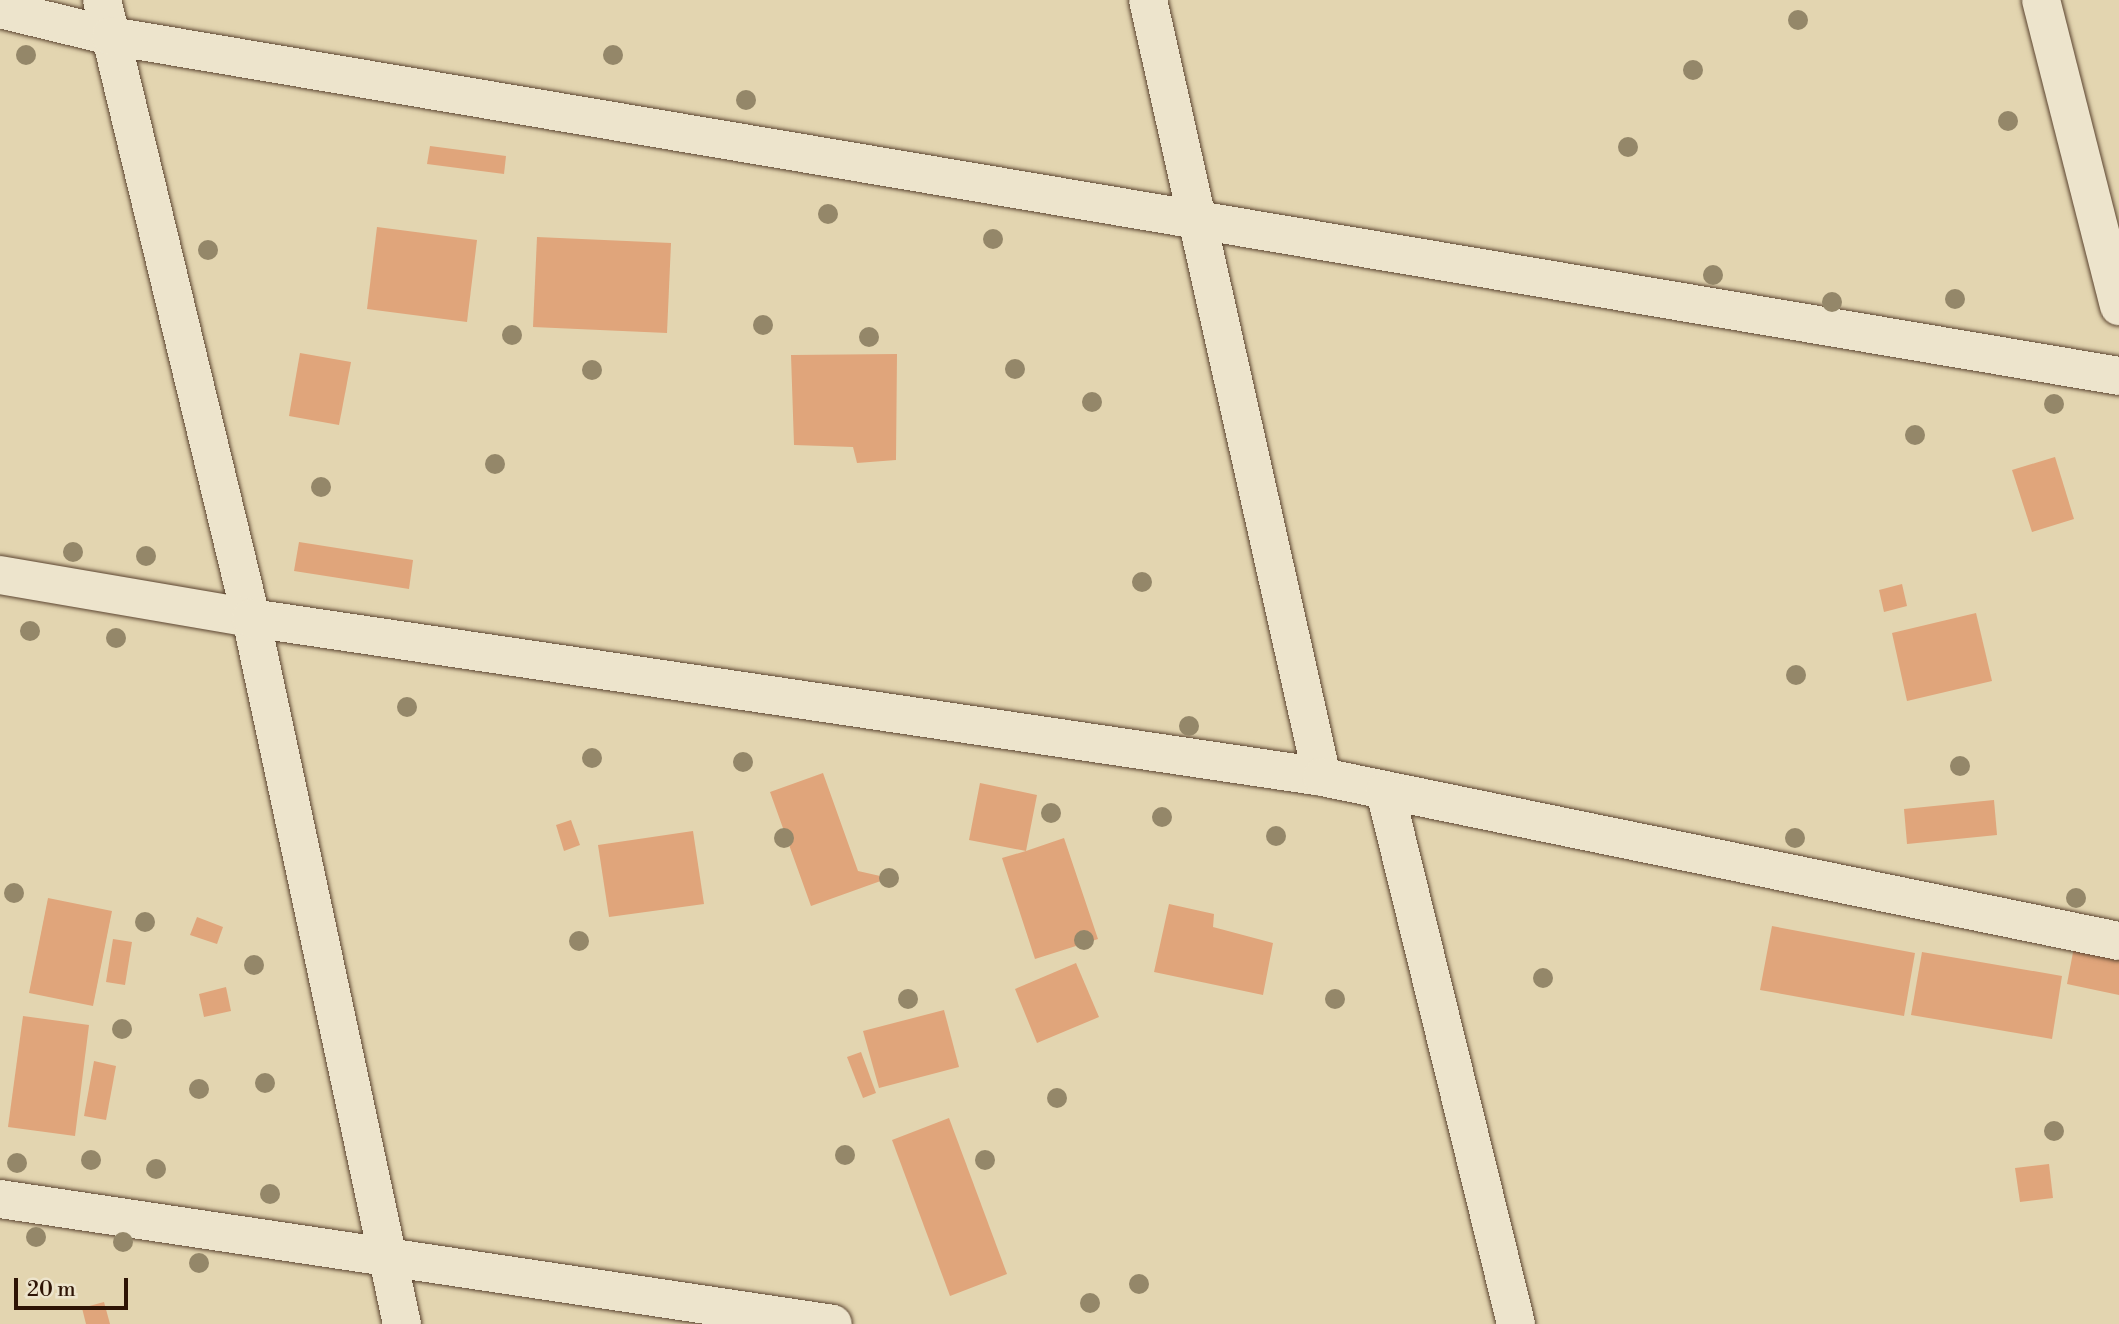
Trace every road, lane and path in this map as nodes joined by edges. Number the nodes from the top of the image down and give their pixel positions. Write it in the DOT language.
graph roads {
  1 [pos="102,0"];
  2 [pos="1149,0"];
  3 [pos="2042,0"];
  4 [pos="0,9"];
  5 [pos="111,36"];
  6 [pos="1198,220"];
  7 [pos="2119,306"];
  8 [pos="2119,376"];
  9 [pos="0,575"];
  10 [pos="251,618"];
  11 [pos="1322,777"];
  12 [pos="1385,791"];
  13 [pos="2119,940"];
  14 [pos="0,1199"];
  15 [pos="387,1262"];
  16 [pos="402,1324"];
  17 [pos="833,1324"];
  18 [pos="1516,1324"];
  1 -- 5 [label="street"];
  2 -- 6 [label="street"];
  3 -- 7 [label="street"];
  4 -- 5 [label="street"];
  5 -- 6 [label="street"];
  5 -- 10 [label="street"];
  6 -- 8 [label="street"];
  6 -- 11 [label="street"];
  9 -- 10 [label="street"];
  10 -- 11 [label="street"];
  10 -- 15 [label="street"];
  11 -- 12 [label="street"];
  12 -- 13 [label="street"];
  12 -- 18 [label="street"];
  14 -- 15 [label="street"];
  15 -- 16 [label="street"];
  15 -- 17 [label="street"];
}
